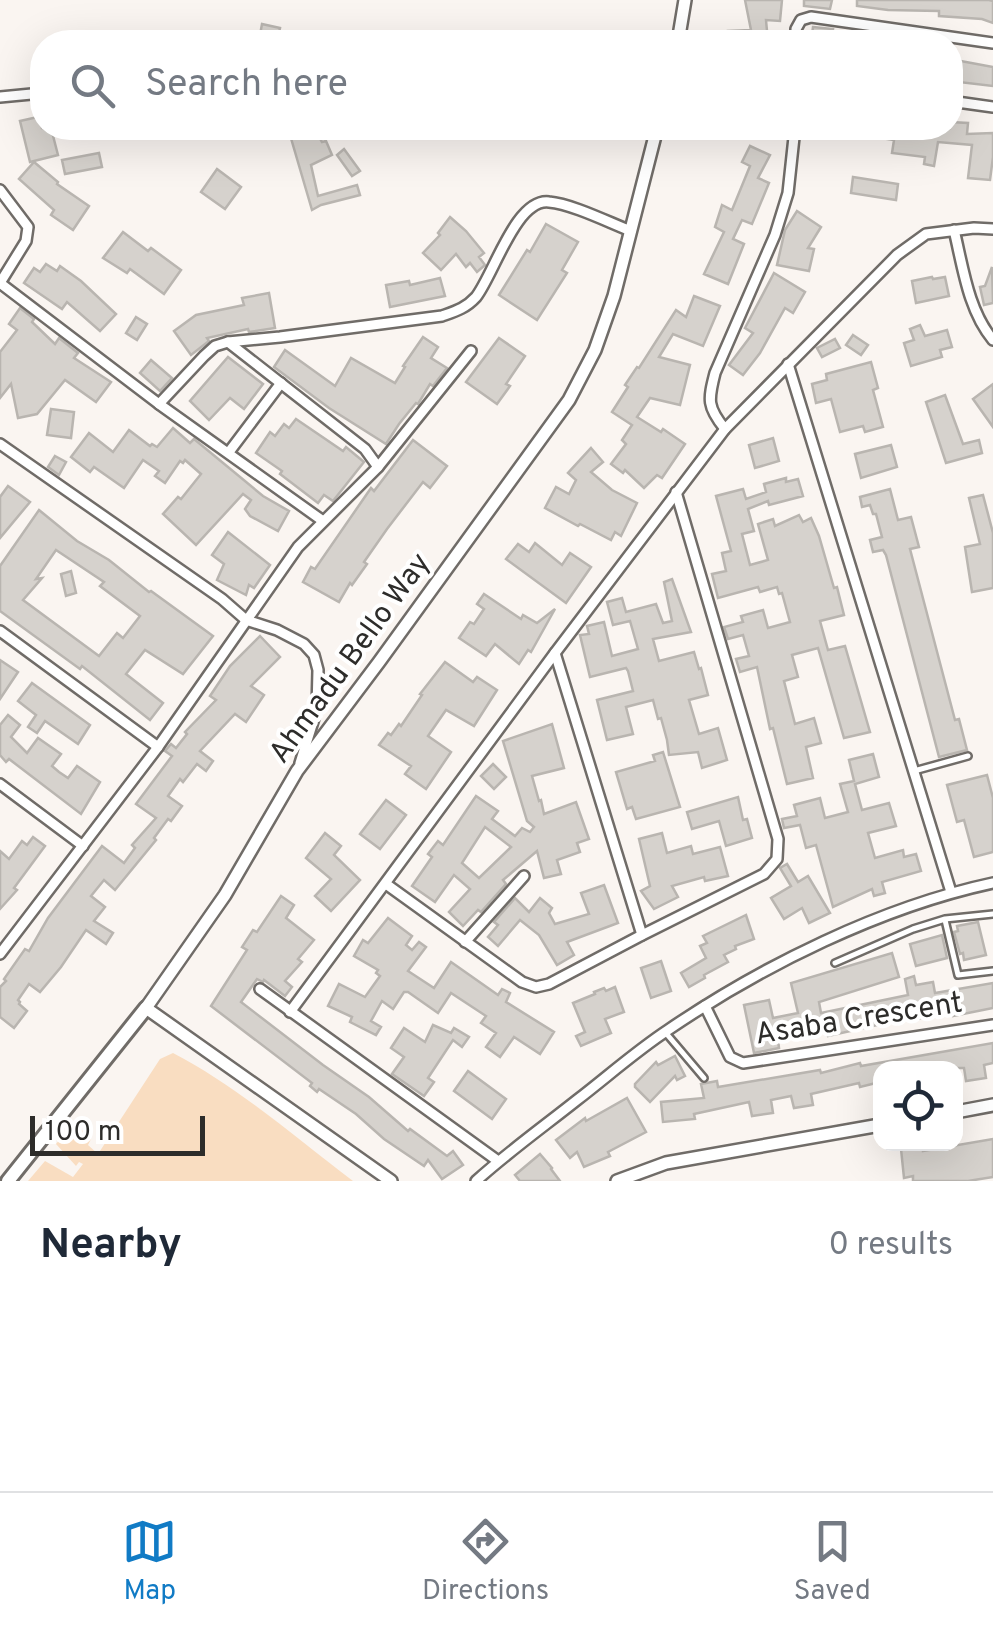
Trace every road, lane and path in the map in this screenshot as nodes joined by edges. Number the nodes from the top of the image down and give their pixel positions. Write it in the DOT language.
graph roads {
  1 [pos="685,0"];
  2 [pos="680,30"];
  3 [pos="796,30"];
  4 [pos="906,30"];
  5 [pos="963,38"];
  6 [pos="993,42"];
  7 [pos="30,95"];
  8 [pos="0,97"];
  9 [pos="963,104"];
  10 [pos="993,107"];
  11 [pos="654,140"];
  12 [pos="794,140"];
  13 [pos="0,190"];
  14 [pos="993,229"];
  15 [pos="954,230"];
  16 [pos="630,231"];
  17 [pos="0,283"];
  18 [pos="993,340"];
  19 [pos="228,342"];
  20 [pos="471,351"];
  21 [pos="788,364"];
  22 [pos="281,383"];
  23 [pos="159,404"];
  24 [pos="725,429"];
  25 [pos="0,444"];
  26 [pos="228,452"];
  27 [pos="378,467"];
  28 [pos="676,492"];
  29 [pos="322,521"];
  30 [pos="246,620"];
  31 [pos="0,631"];
  32 [pos="556,653"];
  33 [pos="158,746"];
  34 [pos="968,756"];
  35 [pos="297,771"];
  36 [pos="914,771"];
  37 [pos="0,784"];
  38 [pos="83,846"];
  39 [pos="524,876"];
  40 [pos="993,883"];
  41 [pos="386,884"];
  42 [pos="951,892"];
  43 [pos="993,914"];
  44 [pos="945,919"];
  45 [pos="642,935"];
  46 [pos="465,942"];
  47 [pos="0,954"];
  48 [pos="835,963"];
  49 [pos="993,971"];
  50 [pos="260,989"];
  51 [pos="705,1006"];
  52 [pos="146,1008"];
  53 [pos="290,1012"];
  54 [pos="993,1025"];
  55 [pos="665,1032"];
  56 [pos="704,1078"];
  57 [pos="993,1105"];
  58 [pos="963,1111"];
  59 [pos="873,1126"];
  60 [pos="498,1162"];
  61 [pos="8,1181"];
  62 [pos="390,1181"];
  63 [pos="476,1181"];
  64 [pos="617,1181"];
  1 -- 2 [label="street"];
  3 -- 4 [label="street"];
  5 -- 6 [label="street"];
  7 -- 8 [label="street"];
  9 -- 10 [label="street"];
  11 -- 16 [label="street, Ahmadu Bello Way"];
  12 -- 24 [label="street"];
  13 -- 17 [label="street"];
  14 -- 15 [label="street"];
  15 -- 18 [label="street"];
  15 -- 21 [label="street"];
  16 -- 19 [label="street"];
  16 -- 35 [label="street, Ahmadu Bello Way"];
  17 -- 23 [label="street"];
  19 -- 22 [label="street"];
  19 -- 23 [label="street"];
  20 -- 27 [label="street"];
  21 -- 24 [label="street"];
  21 -- 36 [label="street"];
  22 -- 26 [label="street"];
  22 -- 27 [label="street"];
  23 -- 26 [label="street"];
  24 -- 28 [label="street"];
  25 -- 30 [label="street"];
  26 -- 29 [label="street"];
  27 -- 29 [label="street"];
  28 -- 32 [label="street"];
  28 -- 45 [label="street"];
  29 -- 30 [label="street"];
  30 -- 33 [label="street"];
  30 -- 35 [label="street"];
  31 -- 33 [label="street"];
  32 -- 41 [label="street"];
  32 -- 45 [label="street"];
  33 -- 38 [label="street"];
  34 -- 36 [label="lane"];
  35 -- 52 [label="street, Ahmadu Bello Way"];
  36 -- 42 [label="street"];
  37 -- 38 [label="street"];
  38 -- 47 [label="street"];
  39 -- 46 [label="street"];
  40 -- 42 [label="street"];
  41 -- 46 [label="street"];
  41 -- 53 [label="street"];
  42 -- 51 [label="street"];
  43 -- 44 [label="lane"];
  44 -- 48 [label="lane"];
  44 -- 49 [label="lane"];
  45 -- 46 [label="street"];
  50 -- 53 [label="street"];
  51 -- 54 [label="street, Asaba Crescent"];
  51 -- 55 [label="street"];
  52 -- 61 [label="main road, Ahmadu Bello Way"];
  52 -- 62 [label="street"];
  53 -- 60 [label="street"];
  55 -- 56 [label="lane"];
  55 -- 60 [label="street"];
  57 -- 58 [label="street"];
  59 -- 64 [label="street"];
  60 -- 63 [label="street"];
}
